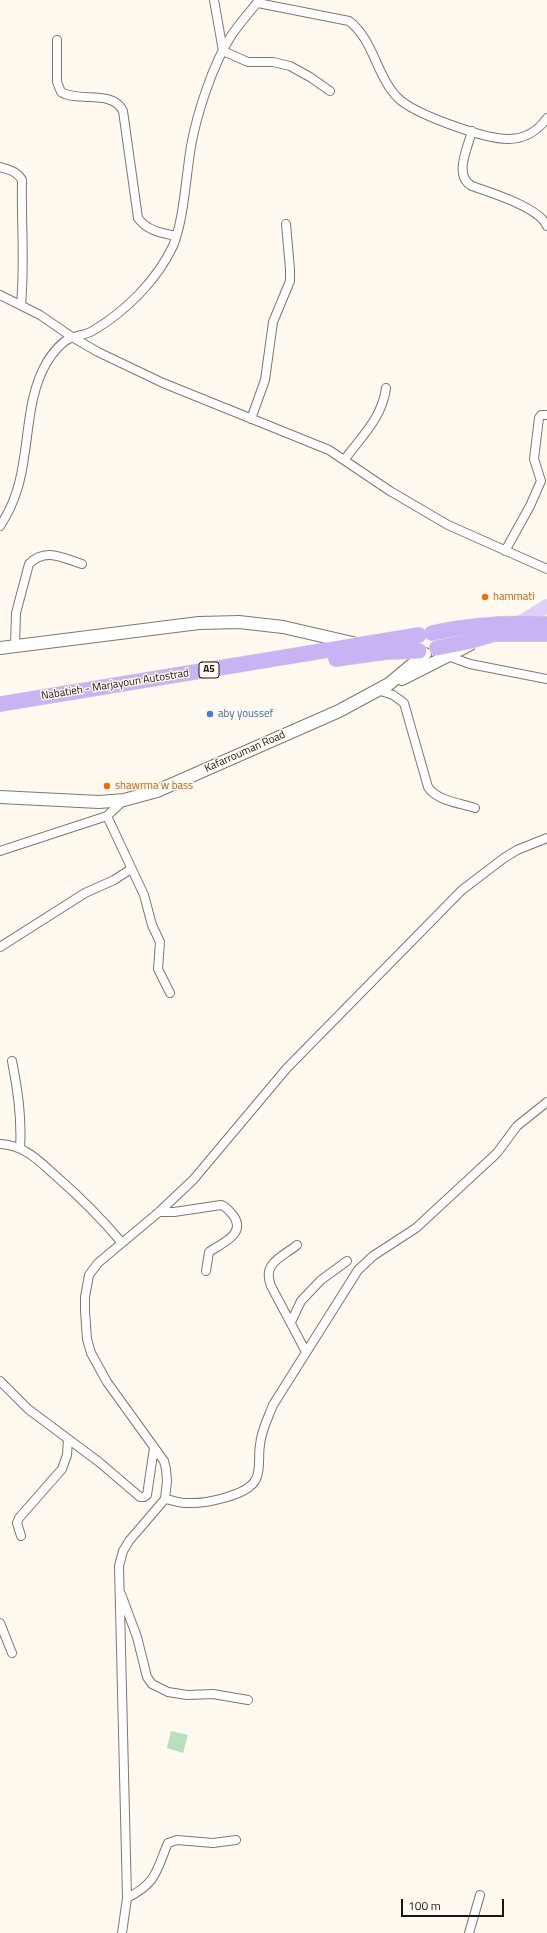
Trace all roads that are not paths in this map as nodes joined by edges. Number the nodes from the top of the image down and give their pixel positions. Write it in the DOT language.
graph roads {
  1 [pos="214,0"];
  2 [pos="258,1"];
  3 [pos="57,40"];
  4 [pos="223,51"];
  5 [pos="330,90"];
  6 [pos="547,118"];
  7 [pos="472,131"];
  8 [pos="0,167"];
  9 [pos="286,224"];
  10 [pos="547,226"];
  11 [pos="176,236"];
  12 [pos="1,299"];
  13 [pos="21,306"];
  14 [pos="72,337"];
  15 [pos="386,388"];
  16 [pos="547,415"];
  17 [pos="251,419"];
  18 [pos="345,459"];
  19 [pos="0,526"];
  20 [pos="505,552"];
  21 [pos="82,564"];
  22 [pos="547,569"];
  23 [pos="547,606"];
  24 [pos="520,622"];
  25 [pos="547,624"];
  26 [pos="425,634"];
  27 [pos="547,634"];
  28 [pos="488,636"];
  29 [pos="361,645"];
  30 [pos="15,646"];
  31 [pos="0,648"];
  32 [pos="433,652"];
  33 [pos="547,679"];
  34 [pos="390,684"];
  35 [pos="378,690"];
  36 [pos="0,704"];
  37 [pos="0,714"];
  38 [pos="0,797"];
  39 [pos="124,800"];
  40 [pos="475,808"];
  41 [pos="107,816"];
  42 [pos="547,838"];
  43 [pos="0,851"];
  44 [pos="131,869"];
  45 [pos="0,947"];
  46 [pos="170,993"];
  47 [pos="12,1061"];
  48 [pos="547,1102"];
  49 [pos="0,1144"];
  50 [pos="20,1148"];
  51 [pos="159,1212"];
  52 [pos="122,1243"];
  53 [pos="297,1245"];
  54 [pos="346,1261"];
  55 [pos="206,1271"];
  56 [pos="291,1322"];
  57 [pos="306,1352"];
  58 [pos="0,1381"];
  59 [pos="68,1439"];
  60 [pos="154,1448"];
  61 [pos="165,1499"];
  62 [pos="21,1536"];
  63 [pos="118,1586"];
  64 [pos="0,1622"];
  65 [pos="12,1653"];
  66 [pos="248,1700"];
  67 [pos="236,1840"];
  68 [pos="480,1895"];
  69 [pos="127,1898"];
  70 [pos="122,1933"];
  71 [pos="468,1933"];
  1 -- 4 [label="street"];
  2 -- 4 [label="street"];
  2 -- 7 [label="street"];
  3 -- 11 [label="street"];
  4 -- 5 [label="street"];
  4 -- 11 [label="street"];
  6 -- 7 [label="street"];
  7 -- 10 [label="street"];
  8 -- 13 [label="street"];
  9 -- 17 [label="street"];
  11 -- 14 [label="street"];
  12 -- 13 [label="street"];
  13 -- 14 [label="street"];
  14 -- 17 [label="street"];
  14 -- 19 [label="street"];
  15 -- 18 [label="street"];
  16 -- 20 [label="street"];
  17 -- 18 [label="street"];
  18 -- 20 [label="street"];
  20 -- 22 [label="street"];
  21 -- 30 [label="street"];
  23 -- 24 [label="main road"];
  24 -- 25 [label="highway, Nabatieh - Marjayoun Autostrad / A5"];
  24 -- 26 [label="highway, Nabatieh - Marjayoun Autostrad / A5"];
  24 -- 28 [label="main road"];
  26 -- 29 [label="highway, Nabatieh - Marjayoun Autostrad / A5"];
  26 -- 32 [label="highway"];
  26 -- 32 [label="highway"];
  27 -- 28 [label="highway, Nabatieh - Marjayoun Autostrad / A5"];
  28 -- 32 [label="highway, Nabatieh - Marjayoun Autostrad / A5"];
  29 -- 30 [label="main road"];
  29 -- 36 [label="highway, Nabatieh - Marjayoun Autostrad / A5"];
  30 -- 31 [label="main road"];
  32 -- 33 [label="street"];
  32 -- 34 [label="main road, Kafarrouman Road"];
  32 -- 34 [label="main road"];
  32 -- 37 [label="highway, Nabatieh - Marjayoun Autostrad / A5"];
  34 -- 35 [label="main road, Kafarrouman Road"];
  35 -- 39 [label="main road, Kafarrouman Road"];
  35 -- 40 [label="street"];
  38 -- 39 [label="main road, Kafarrouman Road"];
  39 -- 41 [label="street"];
  41 -- 43 [label="street"];
  41 -- 44 [label="street"];
  42 -- 51 [label="street"];
  44 -- 45 [label="street"];
  44 -- 46 [label="street"];
  47 -- 50 [label="street"];
  48 -- 57 [label="street"];
  49 -- 50 [label="street"];
  50 -- 52 [label="street"];
  51 -- 52 [label="street"];
  51 -- 55 [label="street"];
  52 -- 60 [label="street"];
  53 -- 56 [label="street"];
  54 -- 56 [label="street"];
  56 -- 57 [label="street"];
  57 -- 61 [label="street"];
  58 -- 59 [label="street"];
  59 -- 60 [label="street"];
  59 -- 62 [label="street"];
  60 -- 61 [label="street"];
  61 -- 63 [label="street"];
  63 -- 66 [label="street"];
  63 -- 69 [label="street"];
  64 -- 65 [label="street"];
  67 -- 69 [label="street"];
  68 -- 71 [label="street"];
  69 -- 70 [label="street"];
}
